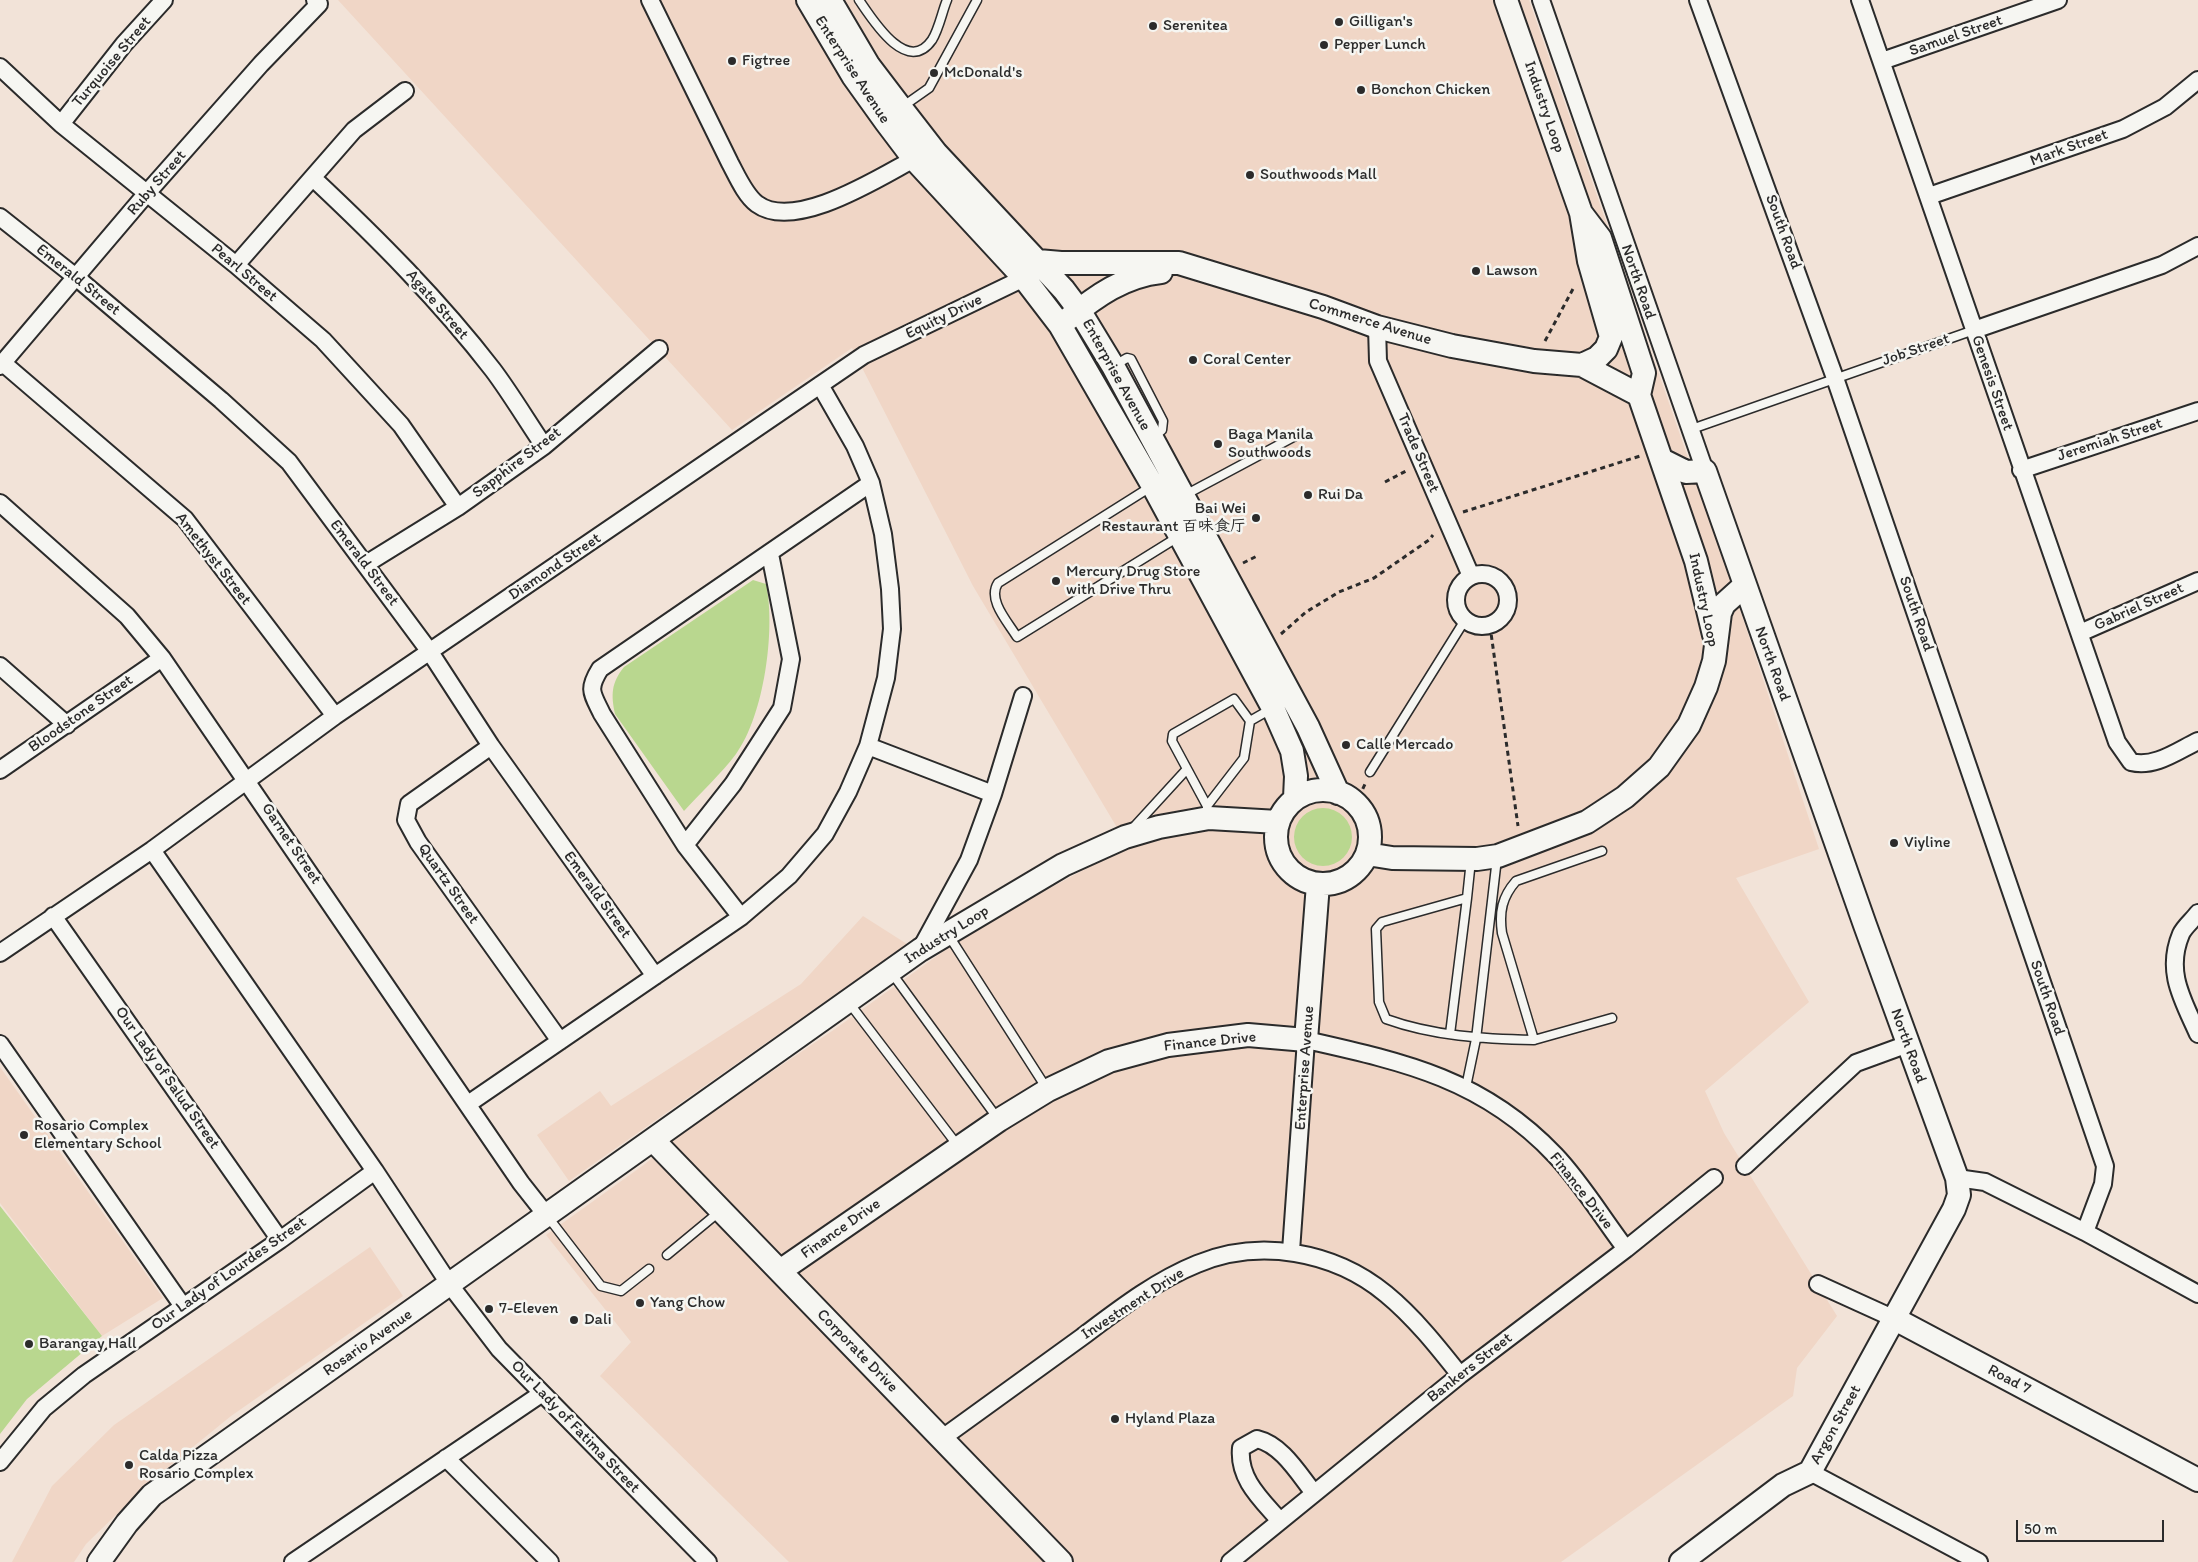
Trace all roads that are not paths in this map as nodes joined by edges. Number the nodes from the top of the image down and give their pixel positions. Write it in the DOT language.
graph roads {
  1 [pos="164,0"];
  2 [pos="650,0"];
  3 [pos="808,0"];
  4 [pos="830,0"];
  5 [pos="859,0"];
  6 [pos="947,0"];
  7 [pos="977,0"];
  8 [pos="1506,0"];
  9 [pos="1541,0"];
  10 [pos="1698,0"];
  11 [pos="1860,0"];
  12 [pos="2058,0"];
  13 [pos="317,2"];
  14 [pos="1882,61"];
  15 [pos="0,67"];
  16 [pos="2198,80"];
  17 [pos="405,91"];
  18 [pos="901,108"];
  19 [pos="61,124"];
  20 [pos="914,159"];
  21 [pos="313,178"];
  22 [pos="147,193"];
  23 [pos="1929,196"];
  24 [pos="1581,213"];
  25 [pos="0,217"];
  26 [pos="2198,246"];
  27 [pos="1038,261"];
  28 [pos="236,265"];
  29 [pos="1191,267"];
  30 [pos="77,278"];
  31 [pos="1024,278"];
  32 [pos="1079,310"];
  33 [pos="1060,325"];
  34 [pos="1377,327"];
  35 [pos="1974,330"];
  36 [pos="659,349"];
  37 [pos="864,355"];
  38 [pos="1,365"];
  39 [pos="1582,365"];
  40 [pos="1835,378"];
  41 [pos="820,385"];
  42 [pos="1639,396"];
  43 [pos="2198,411"];
  44 [pos="1689,430"];
  45 [pos="1301,432"];
  46 [pos="544,446"];
  47 [pos="1659,453"];
  48 [pos="2022,470"];
  49 [pos="1705,471"];
  50 [pos="872,483"];
  51 [pos="1153,486"];
  52 [pos="1183,496"];
  53 [pos="0,503"];
  54 [pos="458,507"];
  55 [pos="1180,536"];
  56 [pos="770,554"];
  57 [pos="366,564"];
  58 [pos="1471,576"];
  59 [pos="2198,581"];
  60 [pos="1744,586"];
  61 [pos="1465,620"];
  62 [pos="2080,633"];
  63 [pos="1716,645"];
  64 [pos="430,652"];
  65 [pos="162,658"];
  66 [pos="0,666"];
  67 [pos="1023,696"];
  68 [pos="1273,708"];
  69 [pos="335,716"];
  70 [pos="1250,721"];
  71 [pos="67,725"];
  72 [pos="2198,741"];
  73 [pos="491,746"];
  74 [pos="868,746"];
  75 [pos="1187,769"];
  76 [pos="0,770"];
  77 [pos="1370,772"];
  78 [pos="246,779"];
  79 [pos="993,794"];
  80 [pos="1295,798"];
  81 [pos="1347,798"];
  82 [pos="1208,812"];
  83 [pos="1278,822"];
  84 [pos="1125,837"];
  85 [pos="685,845"];
  86 [pos="152,850"];
  87 [pos="1602,850"];
  88 [pos="1367,854"];
  89 [pos="1498,856"];
  90 [pos="1471,859"];
  91 [pos="1318,884"];
  92 [pos="1468,898"];
  93 [pos="2198,913"];
  94 [pos="53,916"];
  95 [pos="741,917"];
  96 [pos="948,934"];
  97 [pos="920,950"];
  98 [pos="0,953"];
  99 [pos="891,972"];
  100 [pos="655,976"];
  101 [pos="848,1002"];
  102 [pos="1612,1018"];
  103 [pos="1450,1034"];
  104 [pos="2198,1034"];
  105 [pos="1476,1038"];
  106 [pos="1306,1040"];
  107 [pos="1534,1040"];
  108 [pos="560,1041"];
  109 [pos="0,1044"];
  110 [pos="1908,1044"];
  111 [pos="1466,1088"];
  112 [pos="1048,1090"];
  113 [pos="468,1104"];
  114 [pos="999,1120"];
  115 [pos="653,1140"];
  116 [pos="959,1147"];
  117 [pos="1745,1166"];
  118 [pos="375,1171"];
  119 [pos="1714,1178"];
  120 [pos="1957,1178"];
  121 [pos="722,1210"];
  122 [pos="547,1216"];
  123 [pos="2085,1232"];
  124 [pos="280,1240"];
  125 [pos="1626,1249"];
  126 [pos="1291,1251"];
  127 [pos="667,1255"];
  128 [pos="649,1270"];
  129 [pos="780,1271"];
  130 [pos="1818,1284"];
  131 [pos="450,1285"];
  132 [pos="2198,1294"];
  133 [pos="182,1305"];
  134 [pos="1895,1319"];
  135 [pos="1460,1375"];
  136 [pos="541,1394"];
  137 [pos="941,1440"];
  138 [pos="446,1458"];
  139 [pos="0,1462"];
  140 [pos="1810,1472"];
  141 [pos="2198,1480"];
  142 [pos="1314,1493"];
  143 [pos="1280,1521"];
  144 [pos="545,1560"];
  145 [pos="99,1562"];
  146 [pos="293,1562"];
  147 [pos="708,1562"];
  148 [pos="1061,1562"];
  149 [pos="1230,1562"];
  150 [pos="1681,1562"];
  151 [pos="1979,1562"];
  1 -- 19 [label="street, Turquoise Street"];
  2 -- 20 [label="street"];
  3 -- 20 [label="main road, Enterprise Avenue"];
  4 -- 18 [label="main road, Enterprise Avenue"];
  5 -- 6 [label="lane"];
  7 -- 18 [label="lane"];
  8 -- 24 [label="main road, Industry Loop"];
  9 -- 44 [label="street, North Road"];
  10 -- 40 [label="street, South Road"];
  11 -- 14 [label="street, Genesis Street"];
  12 -- 14 [label="street, Samuel Street"];
  13 -- 22 [label="street, Ruby Street"];
  14 -- 23 [label="street, Genesis Street"];
  15 -- 19 [label="street, Pearl Street"];
  16 -- 23 [label="street, Mark Street"];
  17 -- 21 [label="street"];
  18 -- 27 [label="main road, Enterprise Avenue"];
  19 -- 22 [label="street, Pearl Street"];
  20 -- 31 [label="main road, Enterprise Avenue"];
  21 -- 28 [label="street"];
  21 -- 46 [label="street, Agate Street"];
  22 -- 28 [label="street, Pearl Street"];
  22 -- 30 [label="street, Ruby Street"];
  23 -- 35 [label="street, Genesis Street"];
  24 -- 39 [label="main road, Industry Loop"];
  24 -- 42 [label="main road, Industry Loop"];
  25 -- 30 [label="street, Emerald Street"];
  26 -- 35 [label="street, Job Street"];
  27 -- 29 [label="main road, Commerce Avenue"];
  27 -- 32 [label="main road, Enterprise Avenue"];
  28 -- 54 [label="street, Pearl Street"];
  29 -- 32 [label="main road, Commerce Avenue"];
  29 -- 34 [label="main road, Commerce Avenue"];
  30 -- 38 [label="street, Ruby Street"];
  30 -- 57 [label="street, Emerald Street"];
  31 -- 33 [label="main road, Enterprise Avenue"];
  31 -- 37 [label="street, Equity Drive"];
  32 -- 33 [label="main road, Commerce Avenue"];
  32 -- 52 [label="main road, Enterprise Avenue"];
  33 -- 51 [label="main road, Enterprise Avenue"];
  34 -- 39 [label="main road, Commerce Avenue"];
  34 -- 58 [label="street, Trade Street"];
  35 -- 40 [label="lane, Job Street"];
  35 -- 48 [label="street, Genesis Street"];
  36 -- 46 [label="street, Sapphire Street"];
  37 -- 41 [label="street, Diamond Street"];
  38 -- 69 [label="street, Amethyst Street"];
  39 -- 42 [label="main road, Commerce Avenue"];
  40 -- 44 [label="lane, Job Street"];
  40 -- 123 [label="street, South Road"];
  41 -- 50 [label="street"];
  41 -- 64 [label="street, Diamond Street"];
  42 -- 47 [label="main road, Industry Loop"];
  43 -- 48 [label="street, Jeremiah Street"];
  44 -- 49 [label="street, North Road"];
  45 -- 52 [label="lane"];
  46 -- 54 [label="street, Sapphire Street"];
  47 -- 49 [label="main road"];
  47 -- 63 [label="main road, Industry Loop"];
  48 -- 62 [label="street, Genesis Street"];
  49 -- 60 [label="main road, North Road"];
  50 -- 56 [label="street"];
  50 -- 74 [label="street"];
  51 -- 55 [label="main road, Enterprise Avenue"];
  51 -- 55 [label="lane"];
  52 -- 81 [label="main road, Enterprise Avenue"];
  53 -- 65 [label="street, Garnet Street"];
  54 -- 57 [label="street, Sapphire Street"];
  55 -- 68 [label="main road, Enterprise Avenue"];
  56 -- 85 [label="street"];
  56 -- 85 [label="street"];
  57 -- 64 [label="street, Emerald Street"];
  58 -- 61 [label="street"];
  58 -- 61 [label="street"];
  59 -- 62 [label="street, Gabriel Street"];
  60 -- 63 [label="main road"];
  60 -- 110 [label="main road, North Road"];
  61 -- 77 [label="lane"];
  62 -- 72 [label="street, Genesis Street"];
  63 -- 89 [label="main road, Industry Loop"];
  64 -- 69 [label="street, Diamond Street"];
  64 -- 73 [label="street, Emerald Street"];
  65 -- 71 [label="street, Bloodstone Street"];
  65 -- 78 [label="street, Garnet Street"];
  66 -- 71 [label="street"];
  67 -- 79 [label="street"];
  68 -- 70 [label="lane"];
  68 -- 80 [label="main road, Enterprise Avenue"];
  69 -- 78 [label="street, Diamond Street"];
  70 -- 75 [label="lane"];
  70 -- 82 [label="lane"];
  71 -- 76 [label="street, Bloodstone Street"];
  73 -- 100 [label="street, Emerald Street"];
  73 -- 108 [label="street, Quartz Street"];
  74 -- 79 [label="street"];
  74 -- 95 [label="street"];
  75 -- 82 [label="lane"];
  75 -- 84 [label="lane"];
  78 -- 86 [label="street, Diamond Street"];
  78 -- 113 [label="street, Garnet Street"];
  79 -- 97 [label="street"];
  80 -- 81 [label="main road"];
  80 -- 83 [label="main road"];
  81 -- 88 [label="main road"];
  82 -- 83 [label="main road, Industry Loop"];
  82 -- 84 [label="main road, Industry Loop"];
  83 -- 91 [label="main road"];
  84 -- 96 [label="main road, Industry Loop"];
  85 -- 95 [label="street"];
  86 -- 94 [label="street, Diamond Street"];
  86 -- 118 [label="street, Our Lady of Fatima Street"];
  87 -- 107 [label="lane"];
  88 -- 90 [label="main road, Industry Loop"];
  88 -- 91 [label="main road"];
  89 -- 90 [label="main road, Industry Loop"];
  89 -- 105 [label="lane"];
  90 -- 92 [label="lane"];
  91 -- 106 [label="main road, Enterprise Avenue"];
  92 -- 103 [label="lane"];
  92 -- 103 [label="lane"];
  93 -- 104 [label="street"];
  94 -- 98 [label="street, Diamond Street"];
  94 -- 124 [label="street, Our Lady of Salud Street"];
  95 -- 100 [label="street"];
  96 -- 97 [label="main road, Industry Loop"];
  96 -- 112 [label="lane"];
  97 -- 99 [label="main road, Industry Loop"];
  99 -- 101 [label="main road, Industry Loop"];
  99 -- 114 [label="lane"];
  100 -- 108 [label="street"];
  101 -- 115 [label="main road, Industry Loop"];
  101 -- 116 [label="lane"];
  102 -- 107 [label="lane"];
  103 -- 105 [label="lane"];
  105 -- 107 [label="lane"];
  105 -- 111 [label="lane"];
  106 -- 111 [label="street, Finance Drive"];
  106 -- 112 [label="main road, Finance Drive"];
  106 -- 126 [label="street, Enterprise Avenue"];
  108 -- 113 [label="street"];
  109 -- 133 [label="street"];
  110 -- 117 [label="street"];
  110 -- 120 [label="main road, North Road"];
  111 -- 125 [label="street, Finance Drive"];
  112 -- 114 [label="main road, Finance Drive"];
  113 -- 122 [label="street, Garnet Street"];
  114 -- 116 [label="main road, Finance Drive"];
  115 -- 121 [label="main road, Corporate Drive"];
  115 -- 122 [label="main road, Rosario Avenue"];
  116 -- 129 [label="main road, Finance Drive"];
  118 -- 124 [label="street, Our Lady of Lourdes Street"];
  118 -- 131 [label="street, Our Lady of Fatima Street"];
  119 -- 125 [label="street, Bankers Street"];
  120 -- 123 [label="street"];
  120 -- 134 [label="main road, North Road"];
  121 -- 127 [label="lane"];
  121 -- 129 [label="main road, Corporate Drive"];
  122 -- 128 [label="lane"];
  122 -- 131 [label="main road, Rosario Avenue"];
  123 -- 132 [label="street"];
  124 -- 133 [label="street, Our Lady of Lourdes Street"];
  125 -- 135 [label="street, Bankers Street"];
  126 -- 135 [label="street, Investment Drive"];
  126 -- 137 [label="street, Investment Drive"];
  129 -- 137 [label="main road, Corporate Drive"];
  130 -- 134 [label="street, Road 7"];
  131 -- 136 [label="street, Our Lady of Fatima Street"];
  131 -- 145 [label="main road, Rosario Avenue"];
  133 -- 139 [label="street, Our Lady of Lourdes Street"];
  134 -- 140 [label="main road, Argon Street"];
  134 -- 141 [label="main road, Road 7"];
  135 -- 142 [label="street, Bankers Street"];
  136 -- 138 [label="street"];
  136 -- 147 [label="street, Our Lady of Fatima Street"];
  137 -- 148 [label="main road, Corporate Drive"];
  138 -- 144 [label="street"];
  138 -- 146 [label="street"];
  140 -- 150 [label="main road, Argon Street"];
  140 -- 151 [label="street"];
  142 -- 143 [label="street, Bankers Street"];
  142 -- 143 [label="street"];
  143 -- 149 [label="street, Bankers Street"];
}
